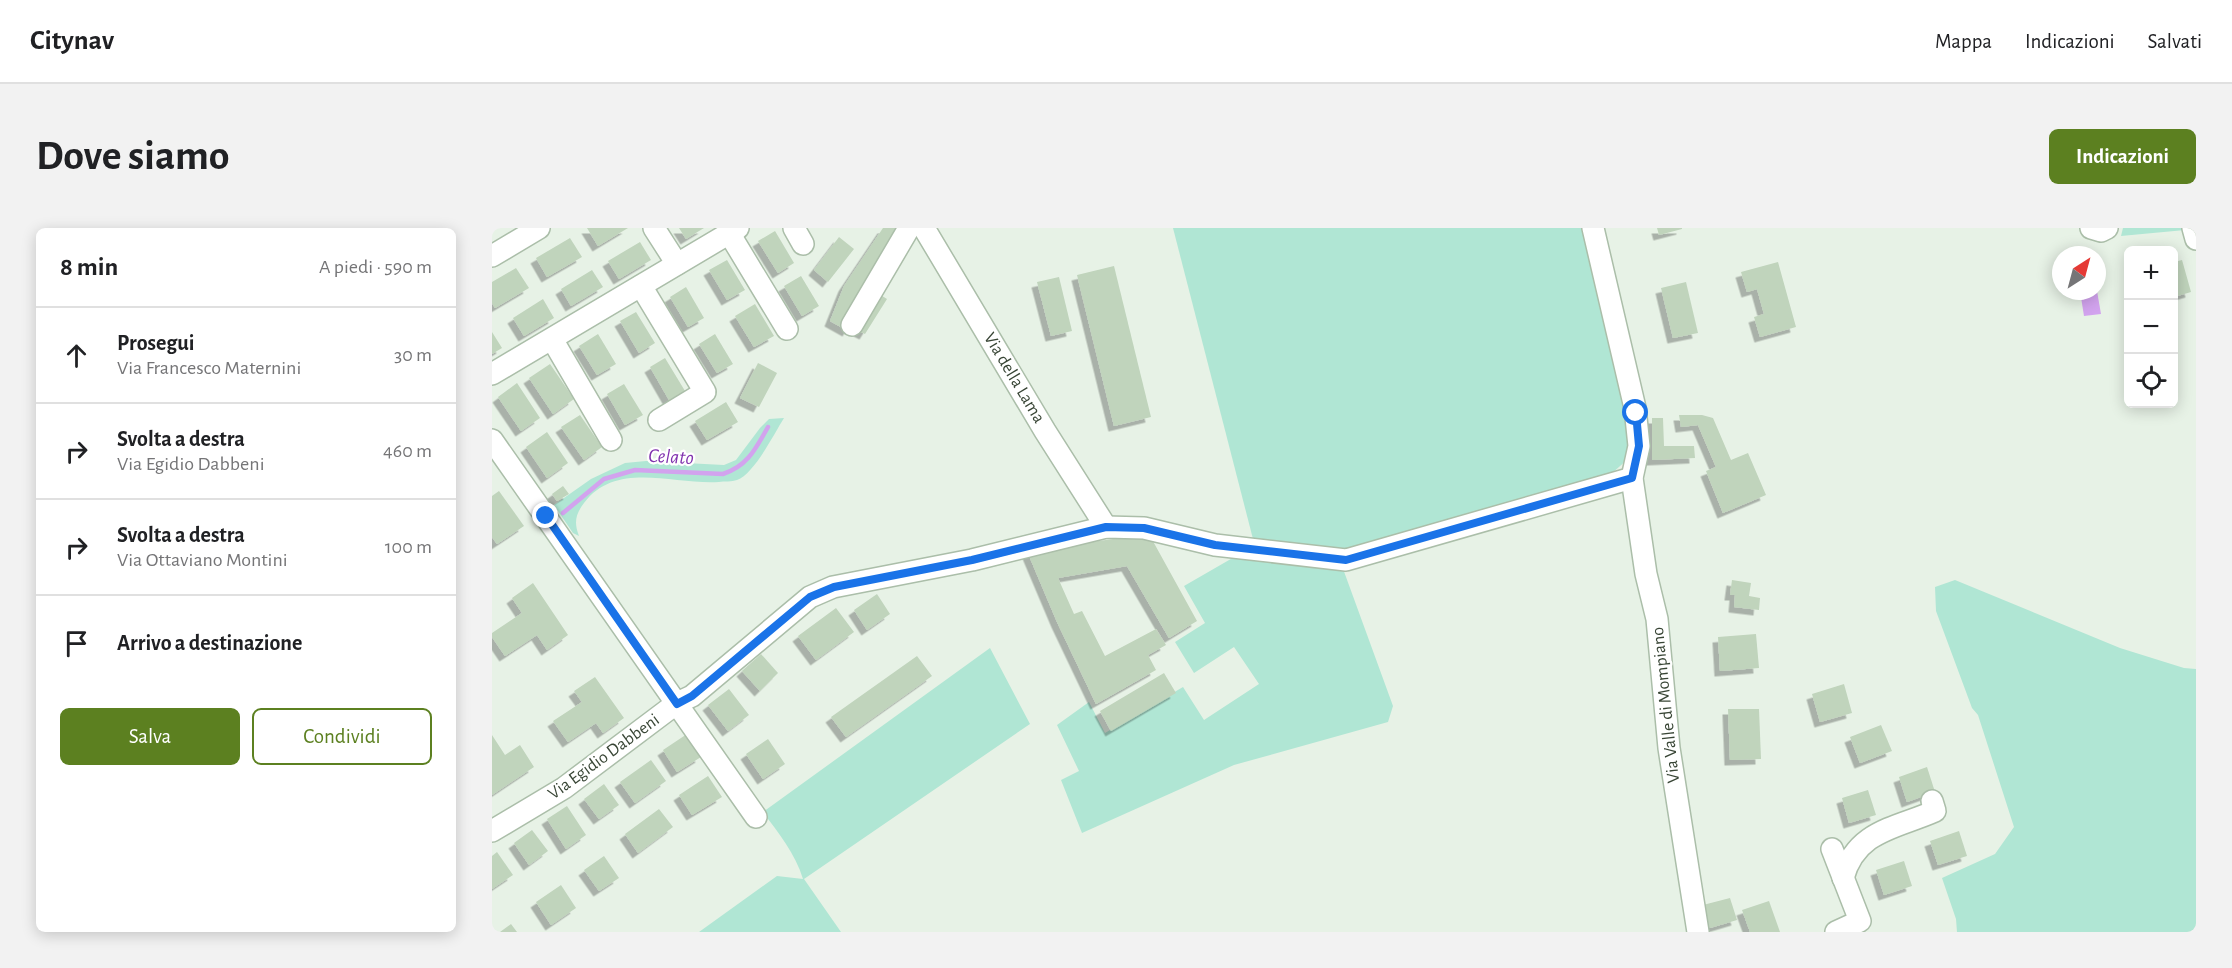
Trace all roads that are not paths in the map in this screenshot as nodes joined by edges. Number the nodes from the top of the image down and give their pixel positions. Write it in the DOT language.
graph roads {
  1 [pos="539,228"];
  2 [pos="654,228"];
  3 [pos="909,228"];
  4 [pos="924,228"];
  5 [pos="1593,228"];
  6 [pos="2091,228"];
  7 [pos="2107,228"];
  8 [pos="2193,228"];
  9 [pos="734,231"];
  10 [pos="2196,239"];
  11 [pos="492,256"];
  12 [pos="677,264"];
  13 [pos="640,286"];
  14 [pos="852,325"];
  15 [pos="787,328"];
  16 [pos="552,339"];
  17 [pos="492,374"];
  18 [pos="659,420"];
  19 [pos="492,440"];
  20 [pos="611,440"];
  21 [pos="500,467"];
  22 [pos="1632,478"];
  23 [pos="1106,527"];
  24 [pos="677,704"];
  25 [pos="1935,811"];
  26 [pos="756,817"];
  27 [pos="492,831"];
  28 [pos="1832,849"];
  29 [pos="1844,878"];
  30 [pos="1698,932"];
  31 [pos="1836,932"];
  1 -- 11 [label="street"];
  2 -- 12 [label="street"];
  3 -- 14 [label="street"];
  4 -- 23 [label="street, Via della Lama"];
  5 -- 22 [label="street"];
  6 -- 7 [label="street"];
  8 -- 10 [label="street"];
  9 -- 12 [label="street"];
  9 -- 15 [label="street"];
  12 -- 13 [label="street"];
  13 -- 16 [label="street"];
  13 -- 18 [label="street"];
  16 -- 17 [label="street"];
  16 -- 20 [label="street"];
  19 -- 21 [label="street"];
  21 -- 24 [label="street"];
  22 -- 23 [label="street, Via Egidio Dabbeni"];
  22 -- 30 [label="street, Via Valle di Mompiano"];
  23 -- 24 [label="street, Via Egidio Dabbeni"];
  24 -- 26 [label="street"];
  24 -- 27 [label="street, Via Egidio Dabbeni"];
  25 -- 29 [label="street"];
  28 -- 29 [label="street"];
  29 -- 31 [label="street"];
}
